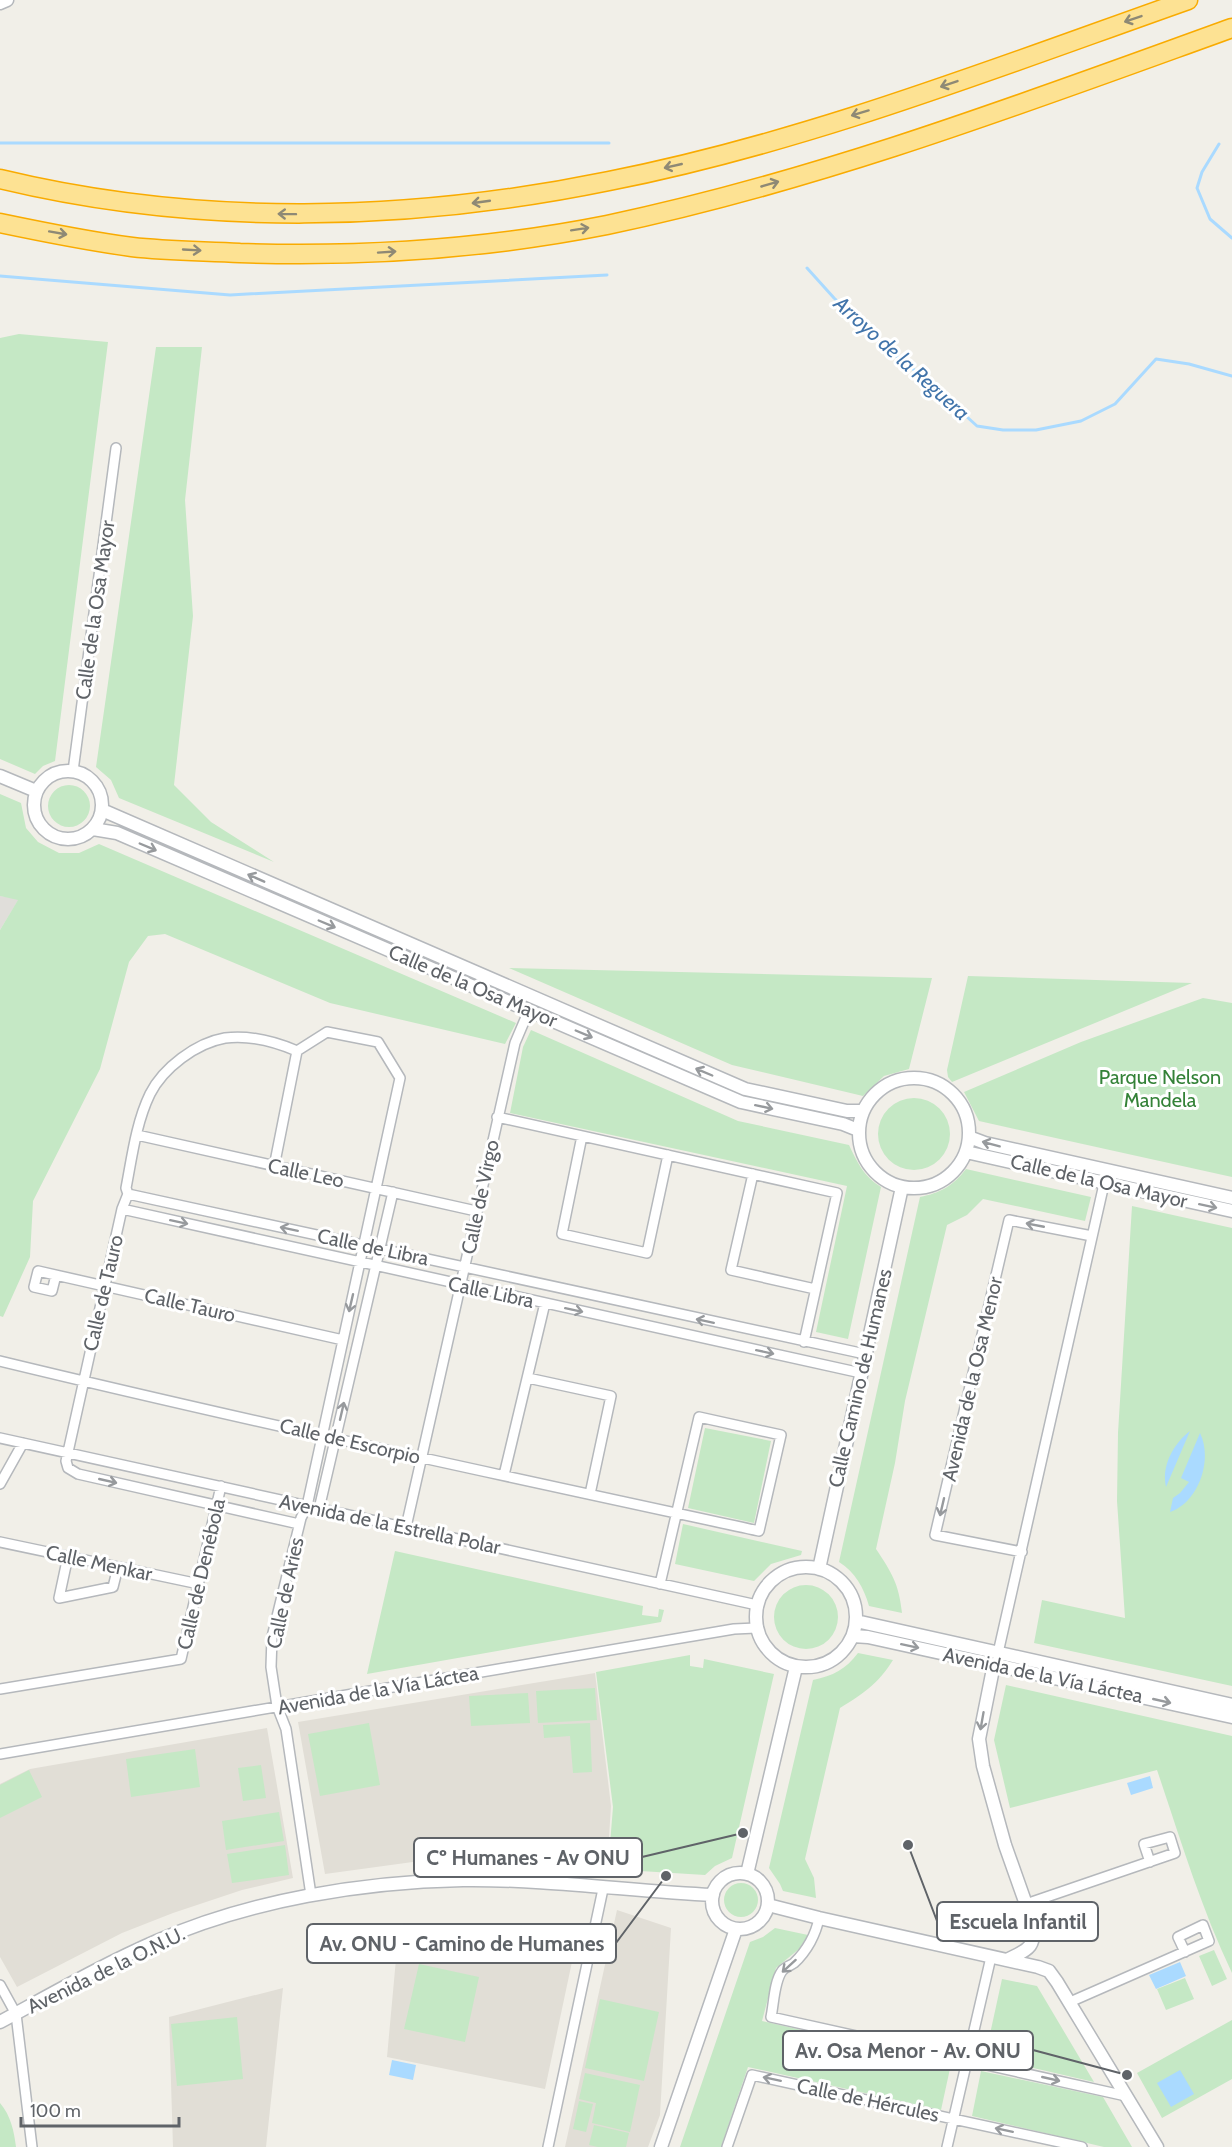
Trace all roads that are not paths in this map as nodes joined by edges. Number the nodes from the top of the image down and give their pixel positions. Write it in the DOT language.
graph roads {
  1 [pos="7,0"];
  2 [pos="1188,0"];
  3 [pos="0,3"];
  4 [pos="1232,28"];
  5 [pos="0,179"];
  6 [pos="0,223"];
  7 [pos="116,448"];
  8 [pos="73,771"];
  9 [pos="0,776"];
  10 [pos="36,791"];
  11 [pos="102,810"];
  12 [pos="93,829"];
  13 [pos="529,1010"];
  14 [pos="297,1051"];
  15 [pos="862,1111"];
  16 [pos="497,1117"];
  17 [pos="858,1130"];
  18 [pos="137,1135"];
  19 [pos="582,1136"];
  20 [pos="969,1137"];
  21 [pos="966,1152"];
  22 [pos="668,1155"];
  23 [pos="274,1167"];
  24 [pos="753,1174"];
  25 [pos="1104,1184"];
  26 [pos="902,1187"];
  27 [pos="376,1188"];
  28 [pos="393,1192"];
  29 [pos="128,1194"];
  30 [pos="1232,1198"];
  31 [pos="122,1209"];
  32 [pos="476,1211"];
  33 [pos="1232,1211"];
  34 [pos="1092,1236"];
  35 [pos="364,1246"];
  36 [pos="379,1249"];
  37 [pos="361,1262"];
  38 [pos="375,1265"];
  39 [pos="465,1267"];
  40 [pos="56,1275"];
  41 [pos="461,1285"];
  42 [pos="105,1286"];
  43 [pos="815,1289"];
  44 [pos="545,1304"];
  45 [pos="342,1340"];
  46 [pos="804,1342"];
  47 [pos="865,1354"];
  48 [pos="0,1361"];
  49 [pos="0,1366"];
  50 [pos="22,1366"];
  51 [pos="861,1373"];
  52 [pos="528,1378"];
  53 [pos="84,1381"];
  54 [pos="323,1434"];
  55 [pos="335,1437"];
  56 [pos="0,1438"];
  57 [pos="23,1443"];
  58 [pos="67,1452"];
  59 [pos="422,1458"];
  60 [pos="504,1475"];
  61 [pos="0,1484"];
  62 [pos="222,1486"];
  63 [pos="590,1494"];
  64 [pos="217,1505"];
  65 [pos="307,1506"];
  66 [pos="319,1509"];
  67 [pos="678,1514"];
  68 [pos="299,1524"];
  69 [pos="406,1527"];
  70 [pos="0,1542"];
  71 [pos="1022,1552"];
  72 [pos="68,1556"];
  73 [pos="118,1567"];
  74 [pos="819,1569"];
  75 [pos="199,1584"];
  76 [pos="660,1584"];
  77 [pos="757,1605"];
  78 [pos="856,1621"];
  79 [pos="756,1628"];
  80 [pos="853,1636"];
  81 [pos="996,1659"];
  82 [pos="796,1667"];
  83 [pos="0,1689"];
  84 [pos="1232,1705"];
  85 [pos="277,1707"];
  86 [pos="1232,1717"];
  87 [pos="0,1754"];
  88 [pos="1150,1862"];
  89 [pos="747,1874"];
  90 [pos="603,1888"];
  91 [pos="310,1895"];
  92 [pos="713,1896"];
  93 [pos="1026,1904"];
  94 [pos="768,1905"];
  95 [pos="819,1918"];
  96 [pos="736,1929"];
  97 [pos="1185,1952"];
  98 [pos="991,1957"];
  99 [pos="1007,1960"];
  100 [pos="0,1984"];
  101 [pos="1070,2002"];
  102 [pos="16,2014"];
  103 [pos="0,2022"];
  104 [pos="967,2061"];
  105 [pos="1126,2096"];
  106 [pos="953,2119"];
  107 [pos="32,2147"];
  108 [pos="548,2147"];
  109 [pos="661,2147"];
  110 [pos="727,2147"];
  111 [pos="947,2147"];
  112 [pos="1082,2147"];
  113 [pos="1157,2147"];
  1 -- 3 [label="street"];
  2 -- 5 [label="highway, one-way"];
  6 -- 4 [label="highway, one-way"];
  7 -- 8 [label="street, Calle de la Osa Mayor"];
  8 -- 10 [label="street"];
  8 -- 11 [label="street"];
  9 -- 10 [label="street"];
  10 -- 12 [label="street"];
  11 -- 12 [label="street"];
  15 -- 11 [label="street, Calle de la Osa Mayor, one-way"];
  12 -- 13 [label="street, Calle de la Osa Mayor, one-way"];
  13 -- 16 [label="street, Calle de Virgo"];
  13 -- 17 [label="street, Calle de la Osa Mayor, one-way"];
  14 -- 18 [label="street"];
  14 -- 23 [label="street"];
  14 -- 27 [label="street, Calle de Aries"];
  15 -- 17 [label="street"];
  15 -- 20 [label="street"];
  16 -- 19 [label="street"];
  16 -- 32 [label="street, Calle de Virgo"];
  17 -- 26 [label="street"];
  18 -- 23 [label="street, Calle Leo"];
  18 -- 29 [label="street, Calle de Tauro"];
  19 -- 22 [label="street"];
  19 -- 22 [label="street"];
  20 -- 21 [label="street"];
  30 -- 20 [label="street, Calle de la Osa Mayor, one-way"];
  21 -- 25 [label="street, Calle de la Osa Mayor"];
  21 -- 26 [label="street"];
  22 -- 24 [label="street"];
  23 -- 27 [label="street, Calle Leo"];
  24 -- 43 [label="street"];
  24 -- 43 [label="street"];
  25 -- 33 [label="street, Calle de la Osa Mayor, one-way"];
  25 -- 34 [label="street"];
  26 -- 47 [label="street, Calle Camino de Humanes"];
  27 -- 28 [label="street, Calle Leo"];
  27 -- 35 [label="street, Calle de Aries"];
  28 -- 32 [label="street, Calle Leo"];
  28 -- 36 [label="street"];
  29 -- 31 [label="street, Calle de Tauro"];
  35 -- 29 [label="street, Calle de Libra, one-way"];
  31 -- 37 [label="street, Calle Libra, one-way"];
  31 -- 42 [label="street, Calle de Tauro"];
  32 -- 39 [label="street, Calle de Virgo"];
  34 -- 71 [label="street"];
  34 -- 71 [label="street, Avenida de la Osa Menor, one-way"];
  35 -- 36 [label="street, Calle de Libra"];
  35 -- 37 [label="street, Calle de Aries"];
  36 -- 38 [label="street"];
  36 -- 39 [label="street, Calle de Libra"];
  37 -- 38 [label="street, Calle Libra"];
  37 -- 45 [label="street, Calle de Aries, one-way"];
  38 -- 41 [label="street, Calle Libra"];
  55 -- 38 [label="street, one-way"];
  39 -- 41 [label="street, Calle de Virgo"];
  46 -- 39 [label="street, Calle de Libra, one-way"];
  40 -- 40 [label="street, Calle Tauro"];
  40 -- 42 [label="street, Calle Tauro"];
  41 -- 44 [label="street, Calle Libra"];
  41 -- 59 [label="street, Calle de Virgo"];
  42 -- 45 [label="street, Calle Tauro"];
  42 -- 53 [label="street, Calle de Tauro"];
  43 -- 46 [label="street"];
  44 -- 51 [label="street, Calle Libra, one-way"];
  44 -- 52 [label="street"];
  45 -- 54 [label="street, Calle de Aries"];
  46 -- 47 [label="street, Calle de Libra"];
  47 -- 51 [label="street, Calle Camino de Humanes"];
  48 -- 50 [label="street, Calle de Escorpio"];
  49 -- 50 [label="street, Calle de Escorpio"];
  50 -- 53 [label="street, Calle de Escorpio"];
  51 -- 74 [label="street, Calle Camino de Humanes"];
  52 -- 60 [label="street"];
  52 -- 63 [label="street"];
  53 -- 54 [label="street, Calle de Escorpio"];
  53 -- 58 [label="street, Calle de Tauro"];
  54 -- 55 [label="street, Calle de Escorpio"];
  54 -- 65 [label="street, Calle de Aries"];
  55 -- 59 [label="street, Calle de Escorpio"];
  55 -- 66 [label="street"];
  56 -- 57 [label="street, Avenida de la Estrella Polar"];
  57 -- 58 [label="street, Avenida de la Estrella Polar"];
  57 -- 61 [label="street"];
  58 -- 62 [label="street, Avenida de la Estrella Polar"];
  58 -- 64 [label="street, one-way"];
  59 -- 60 [label="street, Calle de Escorpio"];
  59 -- 69 [label="street, Calle de Virgo"];
  60 -- 63 [label="street, Calle de Escorpio"];
  62 -- 64 [label="street, Calle de Denébola"];
  62 -- 65 [label="street, Avenida de la Estrella Polar"];
  63 -- 67 [label="street, Calle de Escorpio"];
  64 -- 68 [label="street"];
  64 -- 75 [label="street, Calle de Denébola"];
  65 -- 66 [label="street, Avenida de la Estrella Polar"];
  65 -- 68 [label="street, Calle de Aries"];
  66 -- 69 [label="street, Avenida de la Estrella Polar"];
  67 -- 67 [label="street, Calle de Escorpio"];
  67 -- 76 [label="street, Calle de Escorpio"];
  68 -- 85 [label="street, Calle de Aries"];
  69 -- 76 [label="street, Avenida de la Estrella Polar"];
  70 -- 72 [label="street, Calle Menkar"];
  71 -- 81 [label="street"];
  72 -- 73 [label="street, Calle Menkar"];
  72 -- 73 [label="street"];
  73 -- 75 [label="street, Calle Menkar"];
  74 -- 77 [label="street"];
  74 -- 78 [label="street"];
  75 -- 83 [label="street, Calle de Denébola"];
  76 -- 77 [label="street, Avenida de la Estrella Polar"];
  77 -- 79 [label="street"];
  78 -- 80 [label="street"];
  78 -- 81 [label="street, Avenida de la Vía Láctea"];
  79 -- 82 [label="street"];
  79 -- 85 [label="street, Avenida de la Vía Láctea"];
  80 -- 81 [label="street, Avenida de la Vía Láctea, one-way"];
  80 -- 82 [label="street"];
  81 -- 84 [label="street, Avenida de la Vía Láctea"];
  81 -- 86 [label="street, Avenida de la Vía Láctea, one-way"];
  81 -- 93 [label="street, one-way"];
  82 -- 89 [label="street"];
  85 -- 87 [label="street, Avenida de la Vía Láctea"];
  85 -- 91 [label="street, Calle de Aries"];
  88 -- 93 [label="street"];
  89 -- 92 [label="street"];
  89 -- 94 [label="street"];
  90 -- 91 [label="street, Avenida de la O.N.U."];
  90 -- 92 [label="street, Avenida de la O.N.U."];
  90 -- 108 [label="street"];
  91 -- 102 [label="street, Avenida de la O.N.U."];
  92 -- 96 [label="street"];
  93 -- 99 [label="street"];
  94 -- 95 [label="street"];
  94 -- 96 [label="street"];
  95 -- 98 [label="street"];
  95 -- 104 [label="street, one-way"];
  96 -- 109 [label="street"];
  97 -- 101 [label="street"];
  98 -- 99 [label="street"];
  98 -- 104 [label="street, Calle de Hércules"];
  99 -- 101 [label="street"];
  100 -- 102 [label="street"];
  101 -- 105 [label="street"];
  102 -- 103 [label="street, Avenida de la O.N.U."];
  102 -- 107 [label="street"];
  104 -- 105 [label="street, one-way"];
  104 -- 106 [label="street, Calle de Hércules"];
  105 -- 113 [label="street"];
  106 -- 110 [label="street, Calle de Hércules, one-way"];
  106 -- 111 [label="street, Calle de Hércules"];
  112 -- 106 [label="street, Calle de Hércules, one-way"];
}
